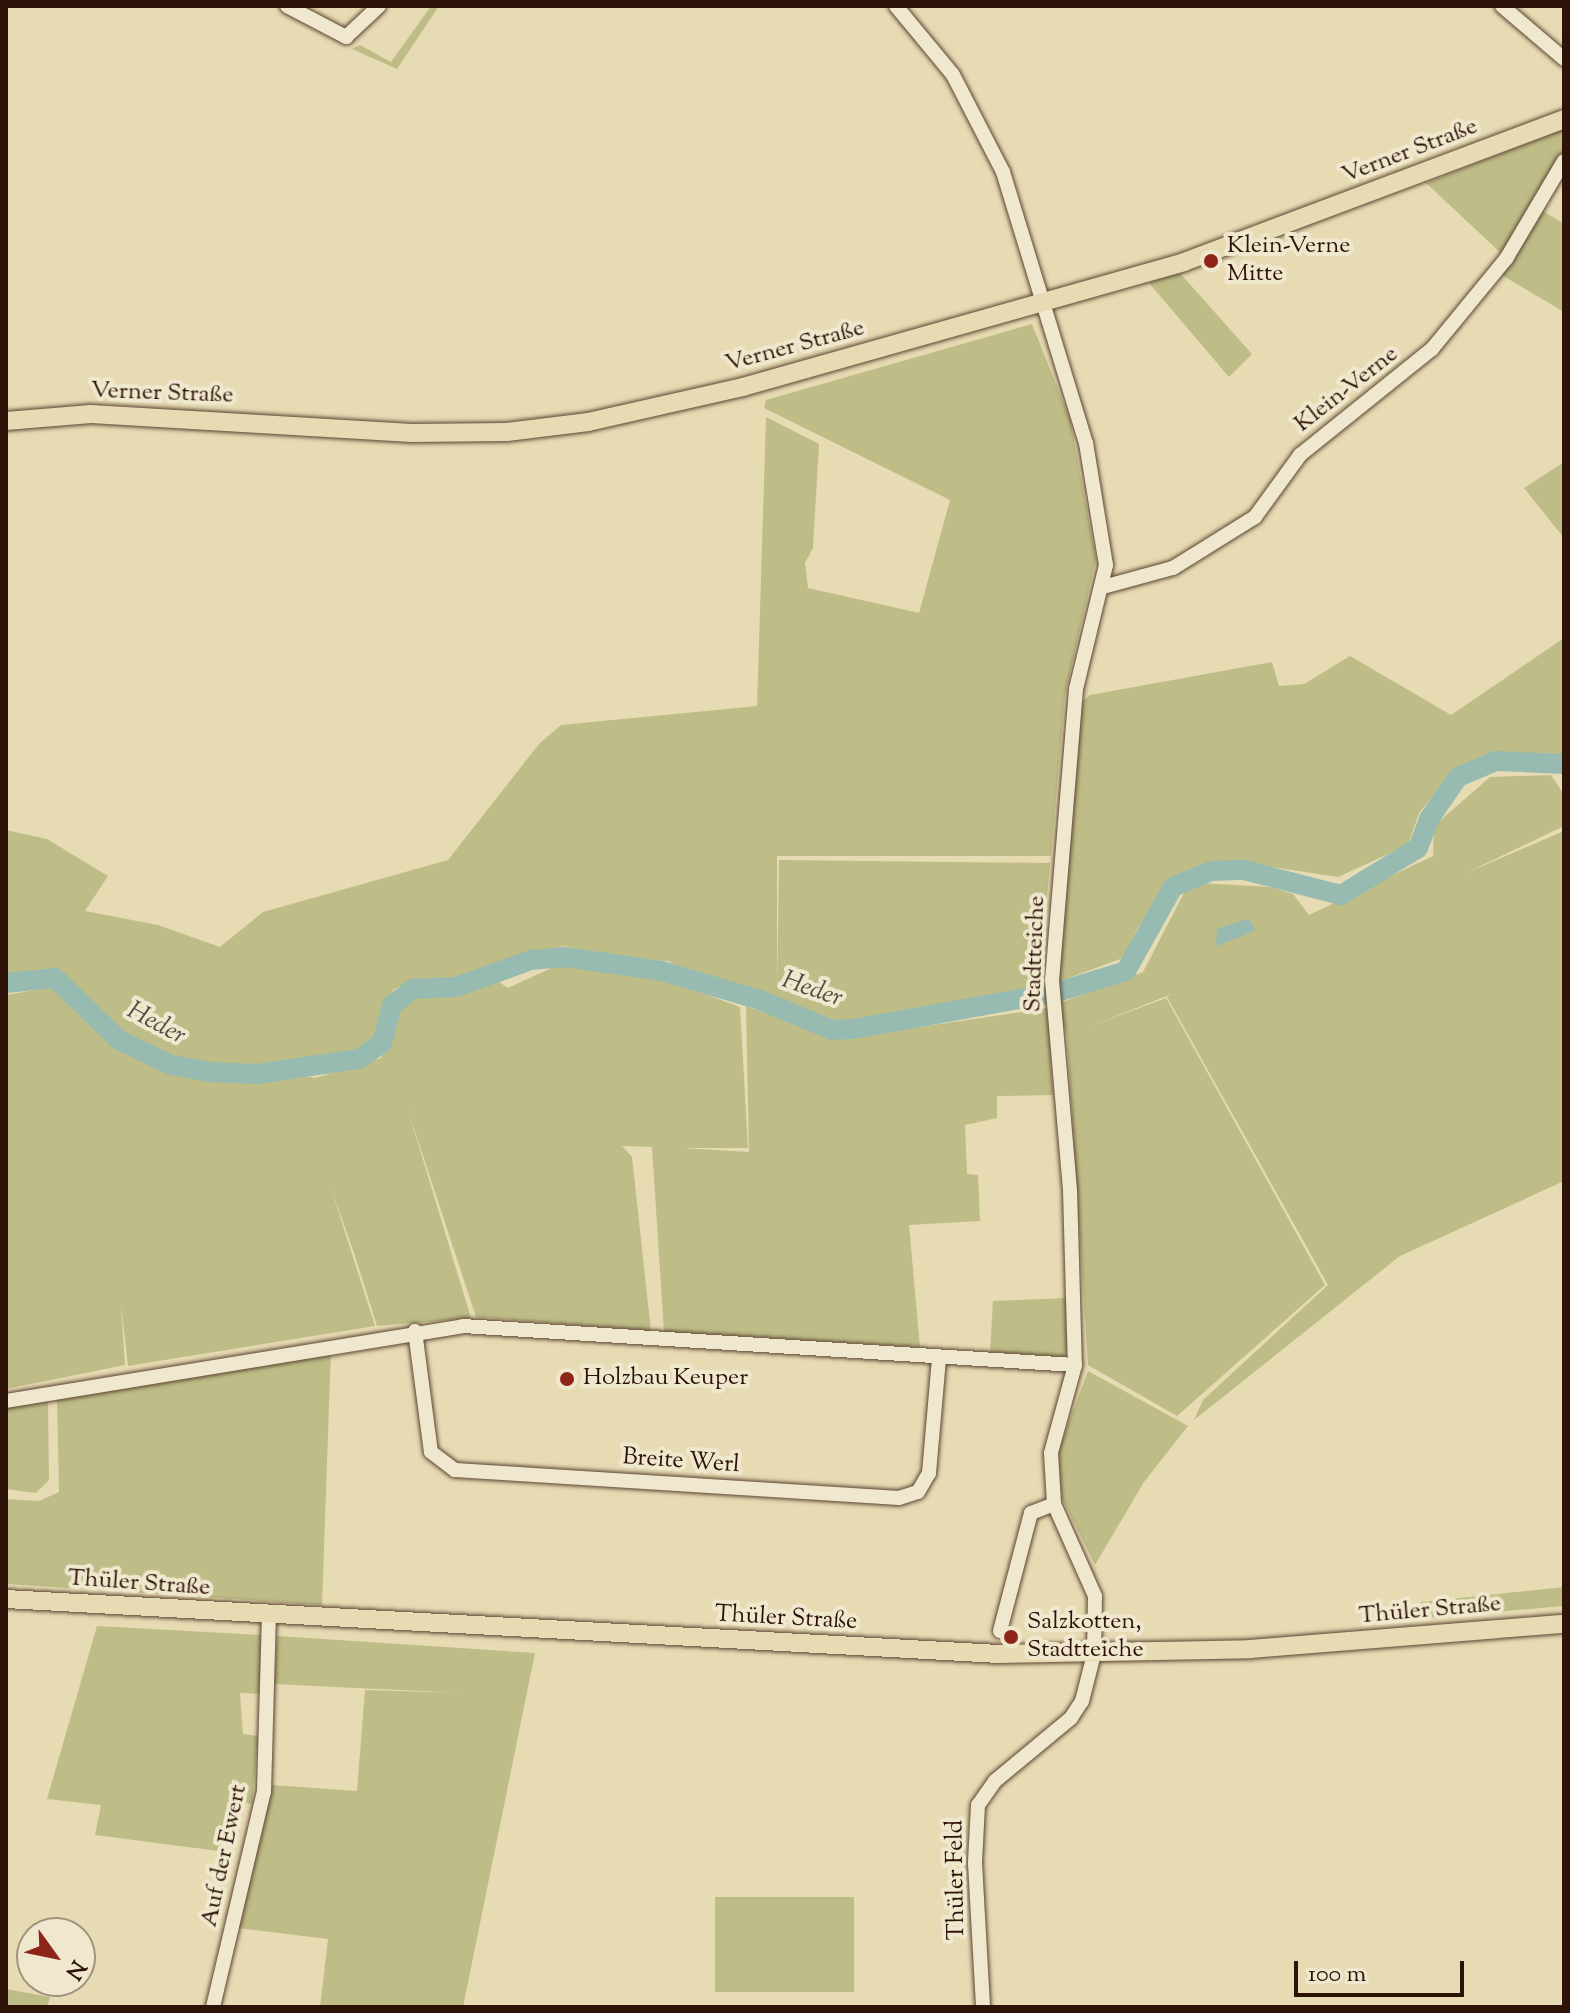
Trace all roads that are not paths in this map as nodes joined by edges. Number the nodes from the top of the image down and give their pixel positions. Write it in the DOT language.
graph roads {
  1 [pos="287,6"];
  2 [pos="379,6"];
  3 [pos="896,6"];
  4 [pos="1502,6"];
  5 [pos="1564,59"];
  6 [pos="1564,119"];
  7 [pos="1564,161"];
  8 [pos="1042,303"];
  9 [pos="6,421"];
  10 [pos="1103,587"];
  11 [pos="415,1331"];
  12 [pos="939,1359"];
  13 [pos="1075,1365"];
  14 [pos="6,1401"];
  15 [pos="1054,1504"];
  16 [pos="6,1599"];
  17 [pos="269,1616"];
  18 [pos="1564,1624"];
  19 [pos="1000,1631"];
  20 [pos="1094,1654"];
  21 [pos="213,2007"];
  22 [pos="983,2007"];
  1 -- 2 [label="street"];
  3 -- 8 [label="street, Stadtteiche"];
  4 -- 5 [label="street"];
  6 -- 8 [label="main road, Verner Straße"];
  7 -- 10 [label="street, Klein-Verne"];
  8 -- 9 [label="main road, Verner Straße"];
  8 -- 10 [label="street, Stadtteiche"];
  10 -- 13 [label="street, Stadtteiche"];
  11 -- 12 [label="street"];
  11 -- 12 [label="street, Breite Werl"];
  11 -- 14 [label="street"];
  12 -- 13 [label="street"];
  13 -- 15 [label="street, Stadtteiche"];
  15 -- 19 [label="street"];
  15 -- 20 [label="street, Stadtteiche"];
  16 -- 17 [label="main road, Thüler Straße"];
  17 -- 20 [label="main road, Thüler Straße"];
  17 -- 21 [label="street, Auf der Ewert"];
  18 -- 20 [label="main road, Thüler Straße"];
  20 -- 22 [label="street, Thüler Feld"];
}
